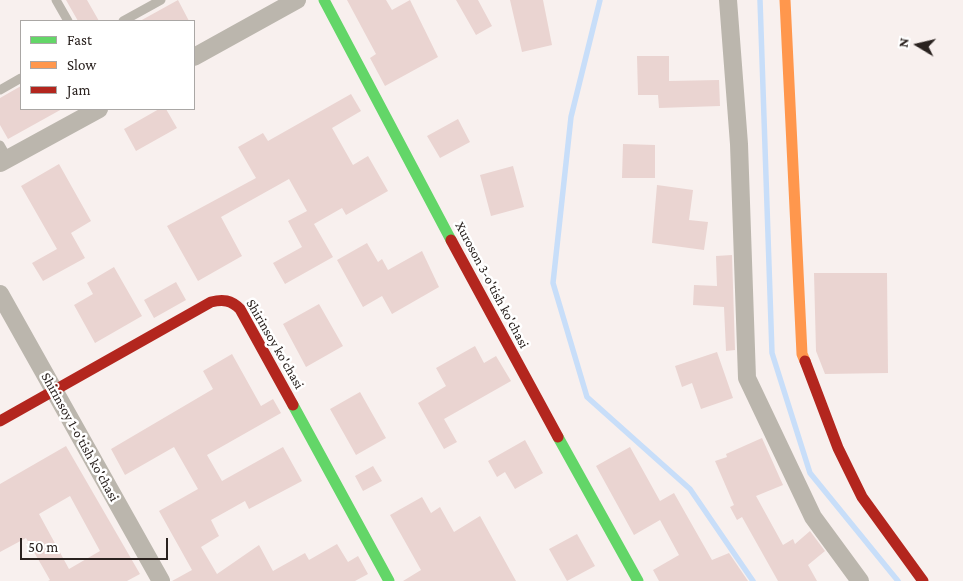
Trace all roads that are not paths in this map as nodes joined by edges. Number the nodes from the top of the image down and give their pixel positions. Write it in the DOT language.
graph roads {
  1 [pos="56,0"];
  2 [pos="161,0"];
  3 [pos="297,0"];
  4 [pos="324,0"];
  5 [pos="728,0"];
  6 [pos="785,0"];
  7 [pos="67,20"];
  8 [pos="125,20"];
  9 [pos="195,56"];
  10 [pos="20,79"];
  11 [pos="0,90"];
  12 [pos="97,110"];
  13 [pos="3,156"];
  14 [pos="0,294"];
  15 [pos="55,391"];
  16 [pos="0,421"];
  17 [pos="161,581"];
  18 [pos="389,581"];
  19 [pos="638,581"];
  20 [pos="860,581"];
  21 [pos="923,581"];
  1 -- 7 [label="lane"];
  2 -- 8 [label="lane"];
  3 -- 9 [label="street"];
  4 -- 19 [label="street, Xuroson 3-o'tish ko'chasi"];
  5 -- 20 [label="street"];
  6 -- 21 [label="street"];
  10 -- 11 [label="lane"];
  12 -- 13 [label="street"];
  14 -- 15 [label="street, Shirinsoy 1-o'tish ko'chasi"];
  15 -- 16 [label="street, Shirinsoy ko'chasi"];
  15 -- 17 [label="street, Shirinsoy 1-o'tish ko'chasi"];
  15 -- 18 [label="street, Shirinsoy ko'chasi"];
}
